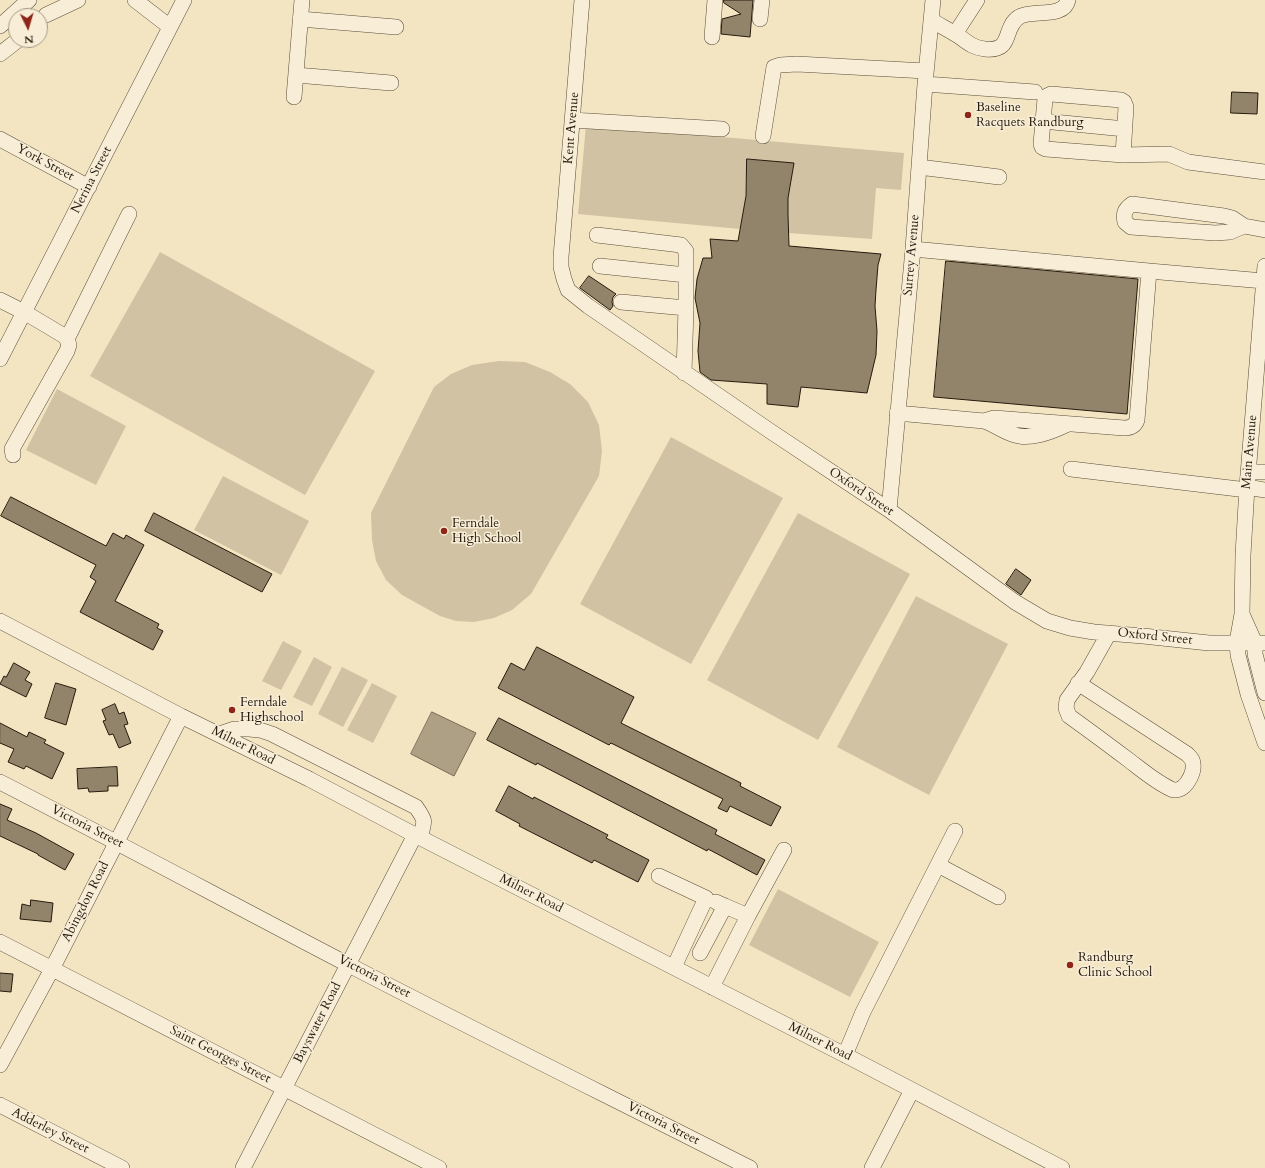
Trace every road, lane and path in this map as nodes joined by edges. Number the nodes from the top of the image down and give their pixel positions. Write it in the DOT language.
graph roads {
  1 [pos="29,0"];
  2 [pos="61,0"];
  3 [pos="78,0"];
  4 [pos="184,0"];
  5 [pos="302,0"];
  6 [pos="582,0"];
  7 [pos="715,0"];
  8 [pos="762,0"];
  9 [pos="933,0"];
  10 [pos="977,0"];
  11 [pos="1068,0"];
  12 [pos="132,1"];
  13 [pos="48,13"];
  14 [pos="48,15"];
  15 [pos="300,19"];
  16 [pos="760,20"];
  17 [pos="931,20"];
  18 [pos="0,26"];
  19 [pos="170,26"];
  20 [pos="396,27"];
  21 [pos="955,34"];
  22 [pos="712,36"];
  23 [pos="8,48"];
  24 [pos="0,54"];
  25 [pos="296,75"];
  26 [pos="926,78"];
  27 [pos="391,83"];
  28 [pos="1035,92"];
  29 [pos="294,97"];
  30 [pos="572,120"];
  31 [pos="1043,121"];
  32 [pos="722,129"];
  33 [pos="1125,129"];
  34 [pos="763,136"];
  35 [pos="0,139"];
  36 [pos="1123,155"];
  37 [pos="919,167"];
  38 [pos="1265,172"];
  39 [pos="1000,178"];
  40 [pos="89,186"];
  41 [pos="129,214"];
  42 [pos="1244,226"];
  43 [pos="1265,230"];
  44 [pos="597,235"];
  45 [pos="913,249"];
  46 [pos="561,256"];
  47 [pos="600,266"];
  48 [pos="1265,266"];
  49 [pos="1149,271"];
  50 [pos="686,275"];
  51 [pos="1264,281"];
  52 [pos="0,300"];
  53 [pos="621,302"];
  54 [pos="686,308"];
  55 [pos="24,312"];
  56 [pos="67,339"];
  57 [pos="0,359"];
  58 [pos="684,373"];
  59 [pos="897,413"];
  60 [pos="13,455"];
  61 [pos="1071,469"];
  62 [pos="1248,472"];
  63 [pos="1265,472"];
  64 [pos="1247,489"];
  65 [pos="1265,490"];
  66 [pos="889,510"];
  67 [pos="1242,614"];
  68 [pos="0,621"];
  69 [pos="1109,633"];
  70 [pos="1260,648"];
  71 [pos="1238,649"];
  72 [pos="1078,683"];
  73 [pos="1265,693"];
  74 [pos="181,716"];
  75 [pos="219,734"];
  76 [pos="1265,743"];
  77 [pos="0,782"];
  78 [pos="955,831"];
  79 [pos="418,836"];
  80 [pos="117,842"];
  81 [pos="784,850"];
  82 [pos="938,865"];
  83 [pos="658,876"];
  84 [pos="998,897"];
  85 [pos="706,898"];
  86 [pos="725,906"];
  87 [pos="748,916"];
  88 [pos="0,942"];
  89 [pos="700,953"];
  90 [pos="349,965"];
  91 [pos="674,967"];
  92 [pos="52,969"];
  93 [pos="712,987"];
  94 [pos="845,1055"];
  95 [pos="0,1065"];
  96 [pos="285,1088"];
  97 [pos="912,1090"];
  98 [pos="0,1105"];
  99 [pos="122,1168"];
  100 [pos="244,1168"];
  101 [pos="439,1168"];
  102 [pos="750,1168"];
  103 [pos="872,1168"];
  104 [pos="1062,1168"];
  1 -- 18 [label="street"];
  2 -- 13 [label="street"];
  3 -- 14 [label="street"];
  4 -- 19 [label="street, Nerina Street"];
  5 -- 15 [label="street"];
  6 -- 30 [label="street, Kent Avenue"];
  7 -- 22 [label="street"];
  8 -- 16 [label="street"];
  9 -- 17 [label="street, Surrey Avenue"];
  10 -- 21 [label="street"];
  11 -- 21 [label="street"];
  12 -- 19 [label="street"];
  15 -- 20 [label="street"];
  15 -- 25 [label="street"];
  17 -- 21 [label="street"];
  17 -- 26 [label="street, Surrey Avenue"];
  19 -- 40 [label="street, Nerina Street"];
  23 -- 24 [label="street"];
  25 -- 27 [label="street"];
  25 -- 29 [label="street"];
  26 -- 28 [label="street"];
  26 -- 34 [label="street"];
  26 -- 37 [label="street, Surrey Avenue"];
  30 -- 32 [label="street"];
  30 -- 46 [label="street, Kent Avenue"];
  31 -- 33 [label="street"];
  31 -- 33 [label="street"];
  31 -- 36 [label="street"];
  33 -- 36 [label="street"];
  35 -- 40 [label="street, York Street"];
  36 -- 38 [label="street"];
  37 -- 39 [label="street"];
  37 -- 45 [label="street, Surrey Avenue"];
  40 -- 55 [label="street, Nerina Street"];
  41 -- 56 [label="street"];
  42 -- 42 [label="street"];
  42 -- 43 [label="street"];
  44 -- 50 [label="street"];
  45 -- 49 [label="street"];
  45 -- 59 [label="street, Surrey Avenue"];
  46 -- 58 [label="street, Oxford Street"];
  47 -- 50 [label="street"];
  48 -- 51 [label="street, Main Avenue"];
  49 -- 51 [label="street"];
  49 -- 59 [label="street"];
  50 -- 54 [label="street"];
  51 -- 62 [label="street, Main Avenue"];
  52 -- 55 [label="street"];
  53 -- 54 [label="street"];
  54 -- 58 [label="street"];
  55 -- 56 [label="street"];
  55 -- 57 [label="street, Nerina Street"];
  56 -- 60 [label="street"];
  58 -- 66 [label="street, Oxford Street"];
  59 -- 66 [label="street, Surrey Avenue"];
  61 -- 64 [label="street"];
  62 -- 63 [label="street"];
  62 -- 64 [label="street, Main Avenue"];
  64 -- 65 [label="street"];
  64 -- 67 [label="street, Main Avenue"];
  66 -- 69 [label="street, Oxford Street"];
  67 -- 70 [label="street, Main Avenue"];
  67 -- 71 [label="street, Main Avenue"];
  68 -- 74 [label="street, Milner Road"];
  69 -- 71 [label="street, Oxford Street"];
  69 -- 72 [label="street"];
  70 -- 71 [label="street, Oxford Street"];
  70 -- 73 [label="street, Main Avenue"];
  71 -- 76 [label="street, Main Avenue"];
  72 -- 72 [label="street"];
  74 -- 75 [label="street, Milner Road"];
  74 -- 80 [label="street, Abingdon Road"];
  75 -- 79 [label="street, Milner Road"];
  75 -- 79 [label="street, Bayswater Road"];
  77 -- 80 [label="street, Victoria Street"];
  78 -- 82 [label="street"];
  79 -- 90 [label="street, Bayswater Road"];
  79 -- 91 [label="street, Milner Road"];
  80 -- 90 [label="street, Victoria Street"];
  80 -- 92 [label="street, Abingdon Road"];
  81 -- 87 [label="street"];
  82 -- 84 [label="street"];
  82 -- 94 [label="street"];
  83 -- 85 [label="street"];
  85 -- 86 [label="street"];
  85 -- 91 [label="street"];
  86 -- 87 [label="street"];
  86 -- 89 [label="street"];
  87 -- 93 [label="street"];
  88 -- 92 [label="street, Saint Georges Street"];
  90 -- 96 [label="street, Bayswater Road"];
  90 -- 102 [label="street, Victoria Street"];
  91 -- 93 [label="street, Milner Road"];
  92 -- 95 [label="street, Abingdon Road"];
  92 -- 96 [label="street, Saint Georges Street"];
  93 -- 94 [label="street, Milner Road"];
  94 -- 97 [label="street, Milner Road"];
  96 -- 100 [label="street, Bayswater Road"];
  96 -- 101 [label="street, Saint Georges Street"];
  97 -- 103 [label="street"];
  97 -- 104 [label="street, Milner Road"];
  98 -- 99 [label="street, Adderley Street"];
}
